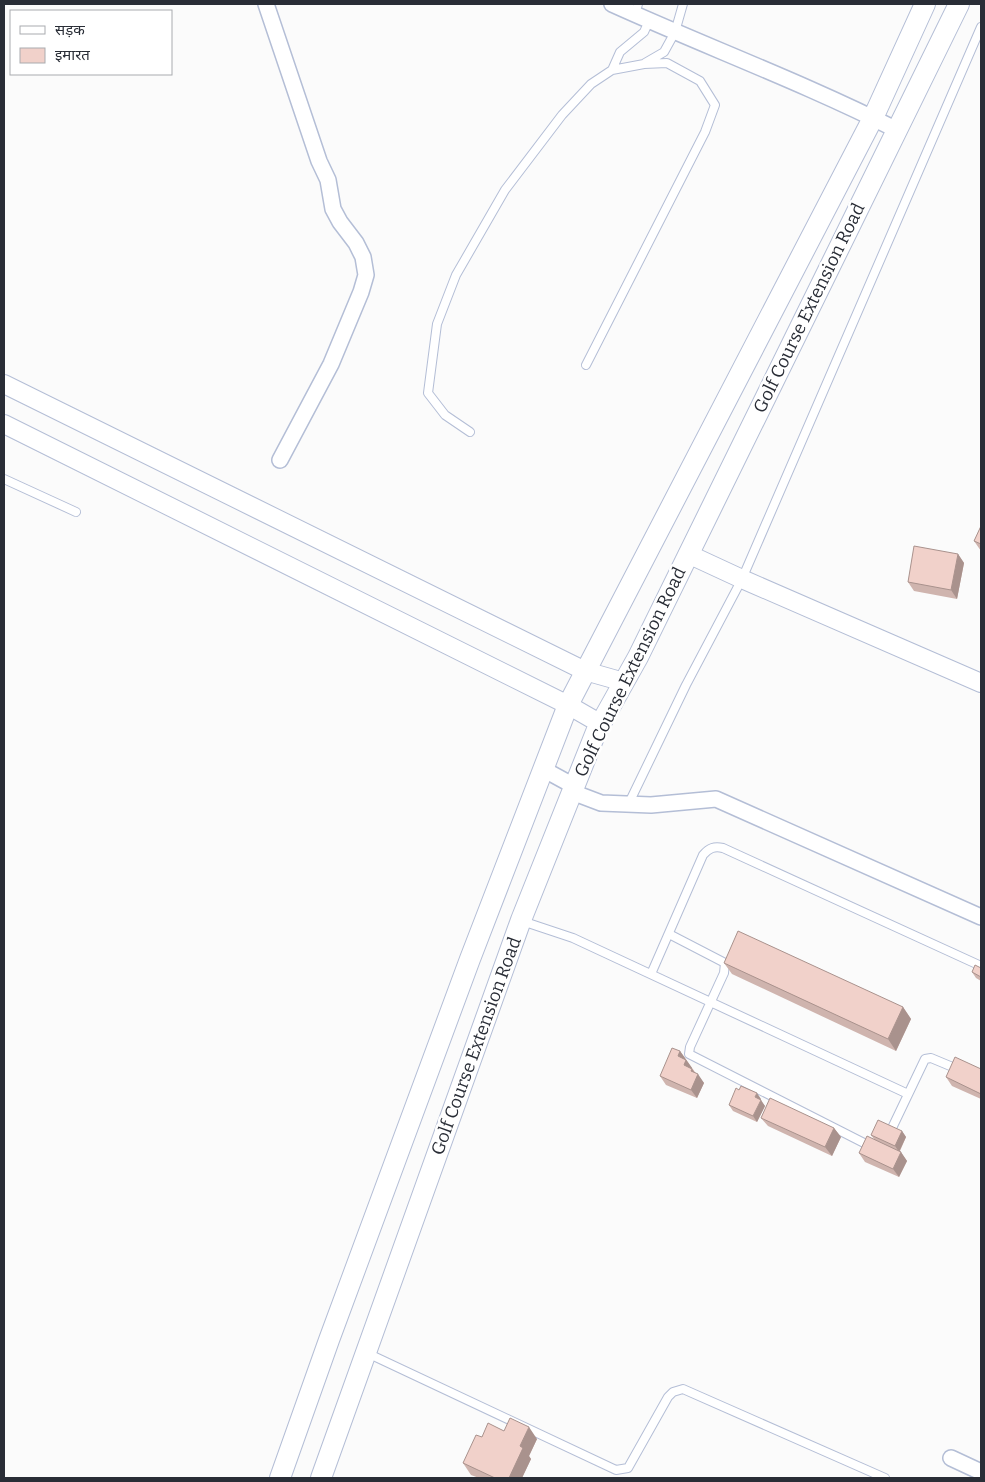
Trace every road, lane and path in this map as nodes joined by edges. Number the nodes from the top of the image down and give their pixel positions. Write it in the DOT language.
graph roads {
  1 [pos="266,4"];
  2 [pos="612,4"];
  3 [pos="683,4"];
  4 [pos="925,4"];
  5 [pos="959,4"];
  6 [pos="636,9"];
  7 [pos="650,21"];
  8 [pos="981,27"];
  9 [pos="675,32"];
  10 [pos="644,64"];
  11 [pos="612,70"];
  12 [pos="873,118"];
  13 [pos="897,130"];
  14 [pos="586,365"];
  15 [pos="4,384"];
  16 [pos="4,424"];
  17 [pos="470,432"];
  18 [pos="280,460"];
  19 [pos="4,479"];
  20 [pos="76,512"];
  21 [pos="688,554"];
  22 [pos="742,580"];
  23 [pos="585,672"];
  24 [pos="624,682"];
  25 [pos="981,683"];
  26 [pos="568,706"];
  27 [pos="600,724"];
  28 [pos="543,769"];
  29 [pos="573,789"];
  30 [pos="629,803"];
  31 [pos="981,917"];
  32 [pos="521,920"];
  33 [pos="669,934"];
  34 [pos="981,966"];
  35 [pos="651,974"];
  36 [pos="710,1002"];
  37 [pos="955,1068"];
  38 [pos="908,1094"];
  39 [pos="893,1126"];
  40 [pos="864,1143"];
  41 [pos="366,1352"];
  42 [pos="951,1458"];
  43 [pos="981,1472"];
  44 [pos="280,1478"];
  45 [pos="321,1478"];
  46 [pos="885,1478"];
  1 -- 18 [label="street"];
  2 -- 6 [label="street"];
  3 -- 9 [label="lane"];
  4 -- 12 [label="main road"];
  5 -- 13 [label="main road, Golf Course Extension Road"];
  6 -- 7 [label="street"];
  7 -- 9 [label="street"];
  7 -- 11 [label="lane"];
  8 -- 22 [label="lane"];
  9 -- 10 [label="lane"];
  9 -- 12 [label="street"];
  10 -- 11 [label="lane"];
  10 -- 14 [label="lane"];
  11 -- 17 [label="lane"];
  12 -- 13 [label="street"];
  12 -- 23 [label="main road"];
  13 -- 21 [label="main road, Golf Course Extension Road"];
  15 -- 23 [label="street"];
  16 -- 26 [label="street"];
  19 -- 20 [label="lane"];
  21 -- 22 [label="street"];
  21 -- 24 [label="main road, Golf Course Extension Road"];
  22 -- 25 [label="street"];
  22 -- 30 [label="lane"];
  23 -- 24 [label="street"];
  23 -- 26 [label="main road"];
  24 -- 27 [label="main road, Golf Course Extension Road"];
  26 -- 27 [label="street"];
  26 -- 28 [label="main road"];
  27 -- 29 [label="main road, Golf Course Extension Road"];
  28 -- 29 [label="street"];
  28 -- 44 [label="main road"];
  29 -- 30 [label="street"];
  29 -- 32 [label="main road, Golf Course Extension Road"];
  30 -- 31 [label="street"];
  32 -- 35 [label="lane"];
  32 -- 41 [label="main road, Golf Course Extension Road"];
  33 -- 34 [label="lane"];
  33 -- 35 [label="lane"];
  33 -- 36 [label="lane"];
  35 -- 36 [label="lane"];
  36 -- 38 [label="lane"];
  36 -- 40 [label="lane"];
  37 -- 38 [label="lane"];
  38 -- 39 [label="lane"];
  41 -- 45 [label="main road, Golf Course Extension Road"];
  41 -- 46 [label="lane"];
  42 -- 43 [label="street"];
}
